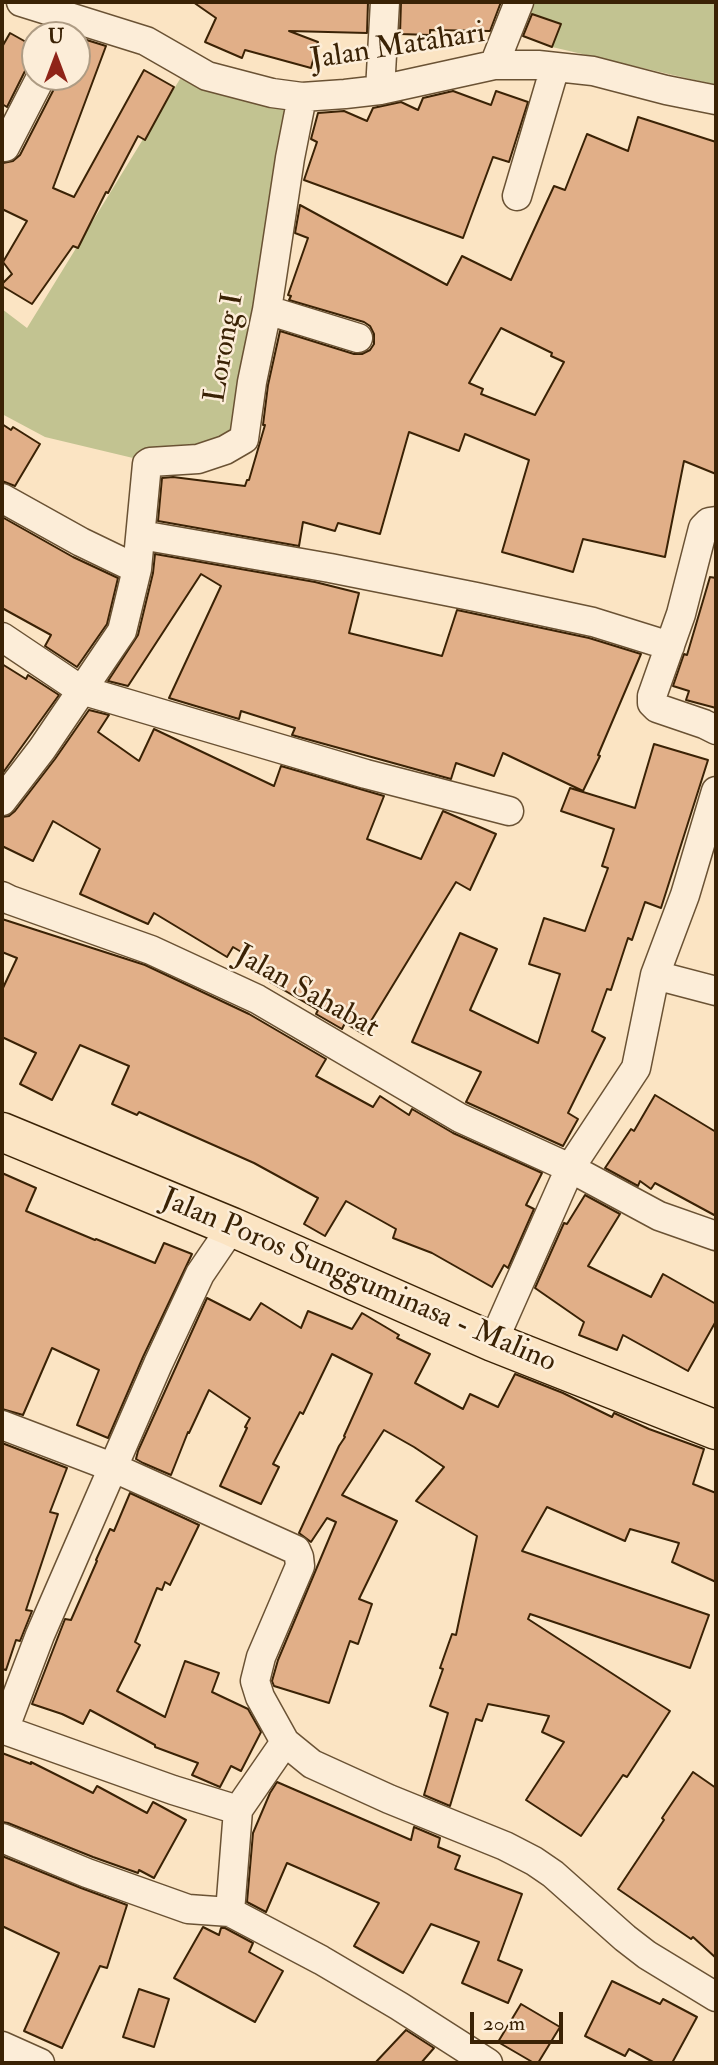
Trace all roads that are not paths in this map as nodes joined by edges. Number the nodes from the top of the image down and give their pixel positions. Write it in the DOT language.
graph roads {
  1 [pos="20,2"];
  2 [pos="385,2"];
  3 [pos="519,2"];
  4 [pos="57,21"];
  5 [pos="91,31"];
  6 [pos="494,65"];
  7 [pos="555,67"];
  8 [pos="380,90"];
  9 [pos="34,91"];
  10 [pos="302,97"];
  11 [pos="716,100"];
  12 [pos="5,147"];
  13 [pos="517,196"];
  14 [pos="267,310"];
  15 [pos="358,338"];
  16 [pos="2,498"];
  17 [pos="716,521"];
  18 [pos="141,535"];
  19 [pos="136,569"];
  20 [pos="2,637"];
  21 [pos="670,646"];
  22 [pos="81,690"];
  23 [pos="716,730"];
  24 [pos="716,791"];
  25 [pos="2,801"];
  26 [pos="509,811"];
  27 [pos="706,866"];
  28 [pos="2,896"];
  29 [pos="655,975"];
  30 [pos="716,991"];
  31 [pos="2,1132"];
  32 [pos="570,1168"];
  33 [pos="232,1227"];
  34 [pos="716,1236"];
  35 [pos="494,1342"];
  36 [pos="2,1424"];
  37 [pos="716,1430"];
  38 [pos="113,1467"];
  39 [pos="3,1730"];
  40 [pos="285,1742"];
  41 [pos="238,1810"];
  42 [pos="2,1838"];
  43 [pos="230,1912"];
  44 [pos="716,1997"];
  45 [pos="2,2046"];
  46 [pos="471,2059"];
  47 [pos="40,2063"];
  1 -- 4 [label="street, Jalan Matahari"];
  2 -- 8 [label="street"];
  3 -- 6 [label="street"];
  5 -- 10 [label="street, Jalan Matahari"];
  6 -- 7 [label="street, Jalan Matahari"];
  6 -- 8 [label="street, Jalan Matahari"];
  7 -- 11 [label="street, Jalan Matahari"];
  7 -- 13 [label="street"];
  8 -- 10 [label="street, Jalan Matahari"];
  9 -- 12 [label="street"];
  10 -- 14 [label="street, Lorong I"];
  14 -- 15 [label="street"];
  14 -- 18 [label="street, Lorong I"];
  16 -- 19 [label="street"];
  17 -- 21 [label="street"];
  18 -- 19 [label="street"];
  18 -- 21 [label="street"];
  19 -- 22 [label="street"];
  20 -- 22 [label="street"];
  21 -- 23 [label="street"];
  22 -- 25 [label="street"];
  22 -- 26 [label="street"];
  24 -- 27 [label="street"];
  27 -- 29 [label="street"];
  28 -- 32 [label="street, Jalan Sahabat"];
  29 -- 30 [label="street"];
  29 -- 32 [label="street"];
  31 -- 33 [label="main road, Jalan Poros Sungguminasa - Malino"];
  32 -- 34 [label="street, Jalan Sahabat"];
  32 -- 35 [label="street"];
  33 -- 35 [label="main road, Jalan Poros Sungguminasa - Malino"];
  33 -- 38 [label="street"];
  35 -- 37 [label="main road, Jalan Poros Sungguminasa - Malino"];
  36 -- 38 [label="street"];
  38 -- 39 [label="street"];
  38 -- 40 [label="street"];
  39 -- 41 [label="street"];
  40 -- 41 [label="street"];
  40 -- 44 [label="street"];
  41 -- 43 [label="street"];
  42 -- 43 [label="street"];
  43 -- 46 [label="street"];
  45 -- 47 [label="street"];
}
